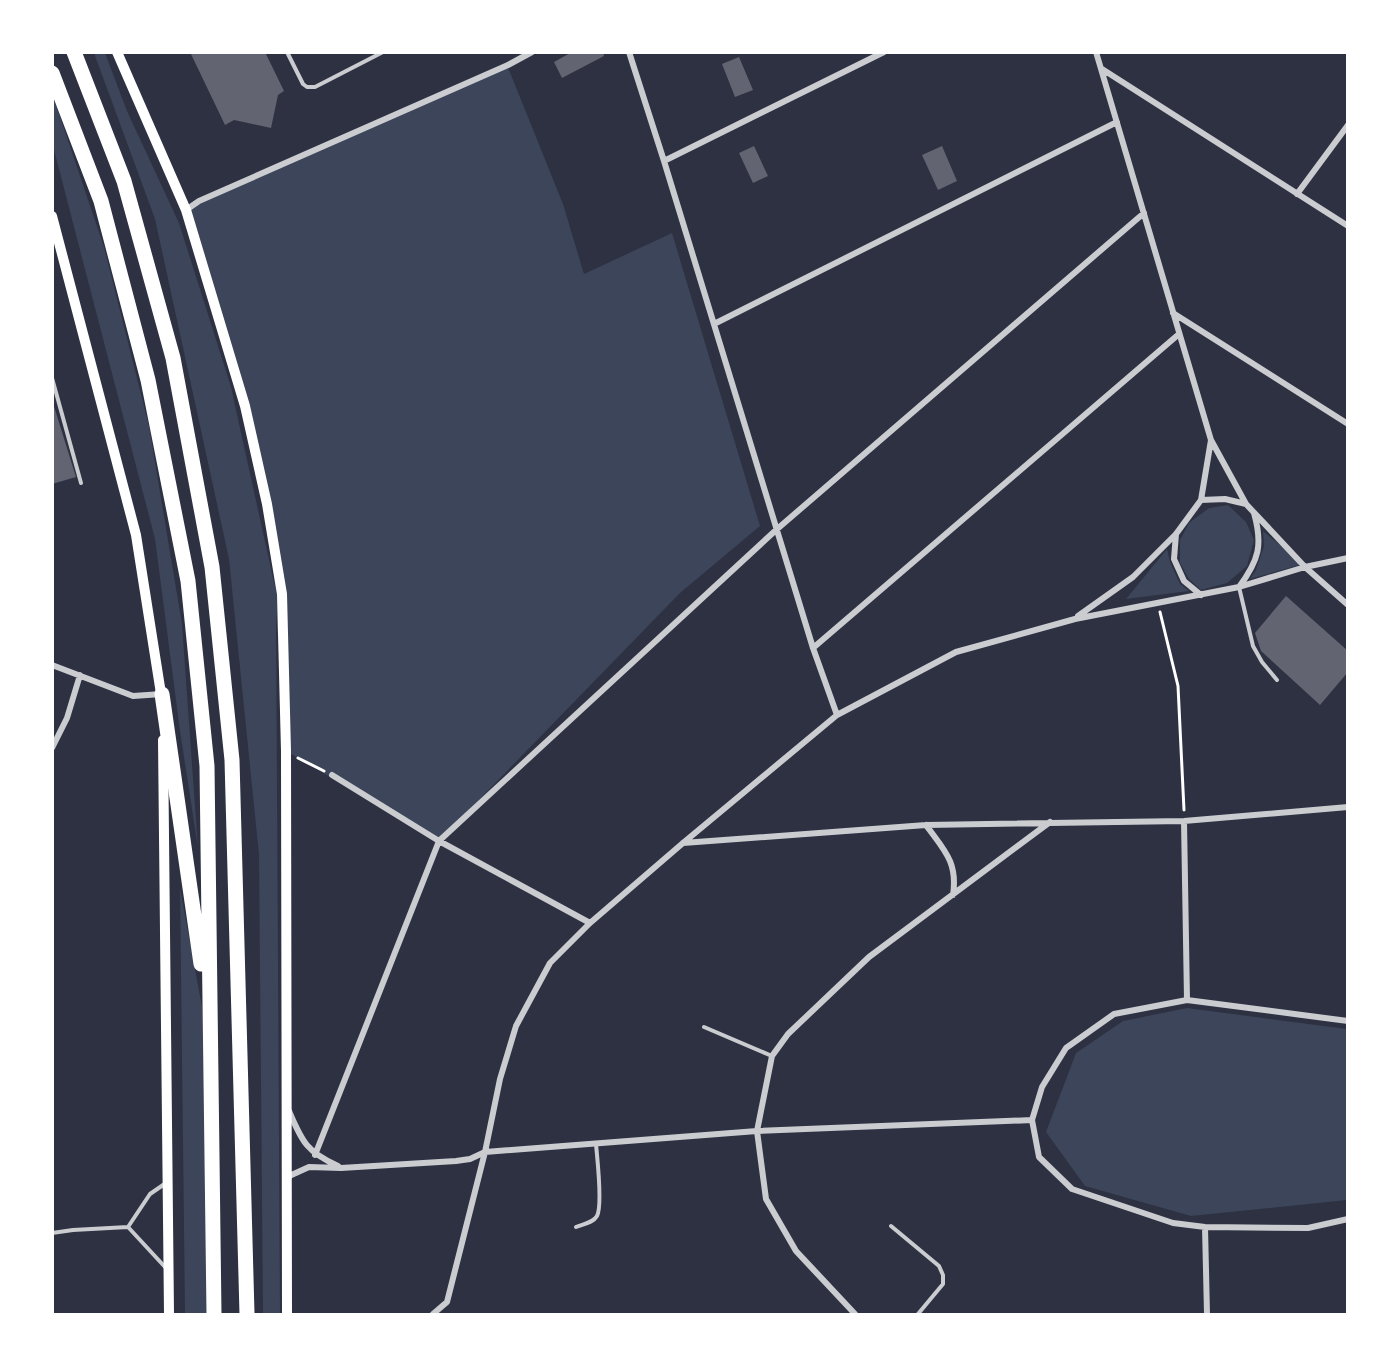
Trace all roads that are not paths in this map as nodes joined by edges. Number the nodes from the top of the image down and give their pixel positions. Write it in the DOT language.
graph roads {
  1 [pos="74,52"];
  2 [pos="117,52"];
  3 [pos="287,52"];
  4 [pos="383,52"];
  5 [pos="532,52"];
  6 [pos="629,52"];
  7 [pos="884,52"];
  8 [pos="1096,52"];
  9 [pos="1101,69"];
  10 [pos="52,73"];
  11 [pos="1117,122"];
  12 [pos="1347,125"];
  13 [pos="664,161"];
  14 [pos="1297,194"];
  15 [pos="186,210"];
  16 [pos="1144,213"];
  17 [pos="52,216"];
  18 [pos="1347,226"];
  19 [pos="1173,312"];
  20 [pos="714,324"];
  21 [pos="1179,334"];
  22 [pos="52,378"];
  23 [pos="1347,423"];
  24 [pos="1211,440"];
  25 [pos="81,483"];
  26 [pos="1202,500"];
  27 [pos="1246,504"];
  28 [pos="1253,510"];
  29 [pos="776,530"];
  30 [pos="1176,534"];
  31 [pos="1347,558"];
  32 [pos="1305,567"];
  33 [pos="1239,587"];
  34 [pos="1201,595"];
  35 [pos="1347,605"];
  36 [pos="1075,619"];
  37 [pos="813,648"];
  38 [pos="52,665"];
  39 [pos="80,675"];
  40 [pos="1277,680"];
  41 [pos="162,694"];
  42 [pos="837,715"];
  43 [pos="52,748"];
  44 [pos="332,776"];
  45 [pos="1347,807"];
  46 [pos="1184,820"];
  47 [pos="1050,822"];
  48 [pos="926,825"];
  49 [pos="439,840"];
  50 [pos="682,843"];
  51 [pos="953,895"];
  52 [pos="590,923"];
  53 [pos="1187,1000"];
  54 [pos="1347,1021"];
  55 [pos="210,1025"];
  56 [pos="704,1027"];
  57 [pos="772,1056"];
  58 [pos="286,1107"];
  59 [pos="1032,1120"];
  60 [pos="757,1131"];
  61 [pos="596,1144"];
  62 [pos="485,1152"];
  63 [pos="315,1155"];
  64 [pos="341,1168"];
  65 [pos="287,1177"];
  66 [pos="168,1182"];
  67 [pos="1347,1219"];
  68 [pos="891,1226"];
  69 [pos="128,1227"];
  70 [pos="576,1227"];
  71 [pos="1204,1227"];
  72 [pos="52,1233"];
  73 [pos="168,1271"];
  74 [pos="169,1314"];
  75 [pos="214,1314"];
  76 [pos="247,1314"];
  77 [pos="287,1314"];
  78 [pos="433,1314"];
  79 [pos="855,1314"];
  80 [pos="918,1314"];
  81 [pos="1206,1314"];
  1 -- 76 [label="highway"];
  2 -- 15 [label="main road"];
  3 -- 4 [label="lane"];
  5 -- 15 [label="street"];
  6 -- 13 [label="street"];
  7 -- 13 [label="street"];
  8 -- 9 [label="street"];
  9 -- 11 [label="street"];
  9 -- 14 [label="street"];
  10 -- 55 [label="highway"];
  11 -- 16 [label="street"];
  11 -- 20 [label="street"];
  12 -- 14 [label="street"];
  13 -- 20 [label="street"];
  14 -- 18 [label="street"];
  15 -- 58 [label="main road"];
  16 -- 19 [label="street"];
  16 -- 29 [label="street"];
  17 -- 41 [label="main road"];
  19 -- 21 [label="street"];
  19 -- 23 [label="street"];
  20 -- 29 [label="street"];
  21 -- 24 [label="street"];
  21 -- 37 [label="street"];
  22 -- 25 [label="lane"];
  24 -- 26 [label="street"];
  24 -- 27 [label="street"];
  26 -- 27 [label="street"];
  26 -- 30 [label="street"];
  27 -- 28 [label="street"];
  28 -- 32 [label="street"];
  28 -- 33 [label="street"];
  29 -- 37 [label="street"];
  29 -- 49 [label="street"];
  30 -- 34 [label="street"];
  30 -- 36 [label="street"];
  31 -- 32 [label="street"];
  32 -- 33 [label="street"];
  32 -- 35 [label="street"];
  33 -- 34 [label="street"];
  33 -- 40 [label="lane"];
  34 -- 36 [label="street"];
  36 -- 42 [label="street"];
  37 -- 42 [label="street"];
  38 -- 39 [label="street"];
  39 -- 41 [label="street"];
  39 -- 43 [label="street"];
  41 -- 55 [label="highway"];
  41 -- 66 [label="main road"];
  42 -- 50 [label="street"];
  44 -- 49 [label="street"];
  45 -- 46 [label="street"];
  46 -- 47 [label="street"];
  46 -- 53 [label="street"];
  47 -- 48 [label="street"];
  47 -- 51 [label="street"];
  48 -- 50 [label="street"];
  48 -- 51 [label="street"];
  49 -- 52 [label="street"];
  49 -- 63 [label="street"];
  50 -- 52 [label="street"];
  51 -- 57 [label="street"];
  52 -- 62 [label="street"];
  53 -- 54 [label="street"];
  53 -- 59 [label="street"];
  55 -- 75 [label="highway"];
  56 -- 57 [label="lane"];
  57 -- 60 [label="street"];
  58 -- 63 [label="street"];
  58 -- 65 [label="main road"];
  59 -- 60 [label="street"];
  59 -- 71 [label="street"];
  60 -- 61 [label="street"];
  60 -- 79 [label="street"];
  61 -- 62 [label="street"];
  61 -- 70 [label="lane"];
  62 -- 64 [label="street"];
  62 -- 78 [label="street"];
  63 -- 64 [label="street"];
  64 -- 65 [label="street"];
  65 -- 77 [label="main road"];
  66 -- 69 [label="lane"];
  66 -- 73 [label="main road"];
  67 -- 71 [label="street"];
  68 -- 80 [label="lane"];
  69 -- 72 [label="lane"];
  69 -- 73 [label="lane"];
  71 -- 81 [label="street"];
  73 -- 74 [label="main road"];
}
